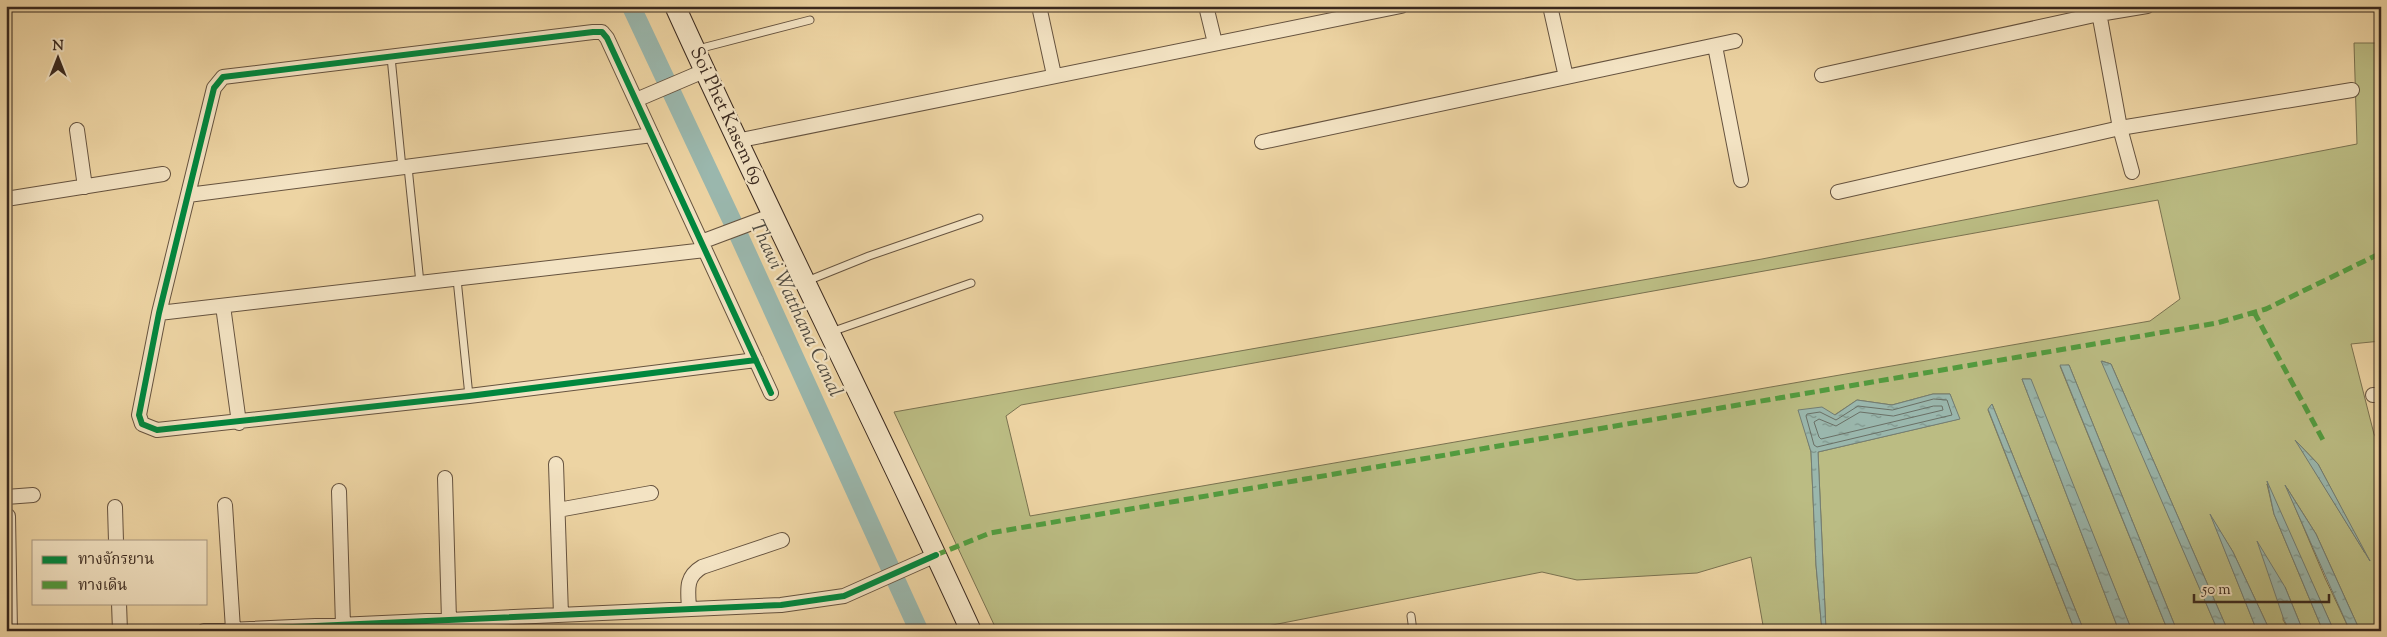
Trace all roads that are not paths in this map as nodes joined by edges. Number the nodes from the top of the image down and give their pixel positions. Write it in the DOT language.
graph roads {
  1 [pos="675,6"];
  2 [pos="1038,6"];
  3 [pos="1206,6"];
  4 [pos="1401,6"];
  5 [pos="1550,6"];
  6 [pos="2147,6"];
  7 [pos="1372,9"];
  8 [pos="2098,10"];
  9 [pos="810,20"];
  10 [pos="1735,41"];
  11 [pos="1215,43"];
  12 [pos="1715,46"];
  13 [pos="695,50"];
  14 [pos="391,57"];
  15 [pos="697,74"];
  16 [pos="1054,75"];
  17 [pos="1822,75"];
  18 [pos="1566,77"];
  19 [pos="2352,90"];
  20 [pos="636,100"];
  21 [pos="2120,128"];
  22 [pos="78,130"];
  23 [pos="652,135"];
  24 [pos="736,141"];
  25 [pos="1262,142"];
  26 [pos="405,167"];
  27 [pos="2132,172"];
  28 [pos="163,174"];
  29 [pos="1741,180"];
  30 [pos="85,187"];
  31 [pos="1838,192"];
  32 [pos="188,195"];
  33 [pos="6,200"];
  34 [pos="765,218"];
  35 [pos="979,218"];
  36 [pos="703,246"];
  37 [pos="457,279"];
  38 [pos="806,281"];
  39 [pos="420,283"];
  40 [pos="971,283"];
  41 [pos="223,306"];
  42 [pos="159,313"];
  43 [pos="830,332"];
  44 [pos="756,360"];
  45 [pos="770,394"];
  46 [pos="469,396"];
  47 [pos="239,422"];
  48 [pos="556,464"];
  49 [pos="445,478"];
  50 [pos="339,491"];
  51 [pos="651,494"];
  52 [pos="33,495"];
  53 [pos="6,497"];
  54 [pos="225,505"];
  55 [pos="115,507"];
  56 [pos="558,510"];
  57 [pos="8,516"];
  58 [pos="116,540"];
  59 [pos="782,540"];
  60 [pos="936,555"];
  61 [pos="119,604"];
  62 [pos="689,608"];
  63 [pos="561,615"];
  64 [pos="1411,616"];
  65 [pos="449,620"];
  66 [pos="343,625"];
  67 [pos="233,629"];
  68 [pos="10,631"];
  69 [pos="120,631"];
  70 [pos="204,631"];
  71 [pos="971,631"];
  72 [pos="1413,631"];
  1 -- 13 [label="main road, Soi Phet Kasem 69"];
  2 -- 16 [label="street"];
  3 -- 11 [label="street"];
  4 -- 7 [label="street"];
  5 -- 18 [label="street"];
  6 -- 8 [label="street"];
  7 -- 11 [label="street"];
  8 -- 17 [label="street"];
  8 -- 21 [label="street"];
  9 -- 13 [label="lane"];
  10 -- 12 [label="street"];
  11 -- 16 [label="street"];
  12 -- 18 [label="street"];
  12 -- 29 [label="street"];
  13 -- 15 [label="main road, Soi Phet Kasem 69"];
  14 -- 20 [label="street"];
  14 -- 26 [label="lane"];
  14 -- 32 [label="street"];
  15 -- 20 [label="street"];
  15 -- 24 [label="main road, Soi Phet Kasem 69"];
  16 -- 24 [label="street"];
  18 -- 25 [label="street"];
  19 -- 21 [label="street"];
  20 -- 23 [label="street"];
  21 -- 27 [label="street"];
  21 -- 31 [label="street"];
  22 -- 30 [label="street"];
  23 -- 26 [label="street"];
  23 -- 36 [label="street"];
  24 -- 34 [label="main road, Soi Phet Kasem 69"];
  26 -- 32 [label="street"];
  26 -- 39 [label="lane"];
  28 -- 30 [label="street"];
  30 -- 33 [label="street"];
  32 -- 42 [label="street"];
  34 -- 36 [label="street"];
  34 -- 38 [label="main road, Soi Phet Kasem 69"];
  35 -- 38 [label="lane"];
  36 -- 37 [label="street"];
  36 -- 44 [label="street"];
  37 -- 39 [label="street"];
  37 -- 46 [label="lane"];
  38 -- 43 [label="main road, Soi Phet Kasem 69"];
  39 -- 41 [label="street"];
  40 -- 43 [label="lane"];
  41 -- 42 [label="street"];
  41 -- 47 [label="street"];
  42 -- 47 [label="street"];
  43 -- 60 [label="main road, Soi Phet Kasem 69"];
  44 -- 45 [label="street"];
  44 -- 46 [label="street"];
  46 -- 47 [label="street"];
  48 -- 56 [label="street"];
  49 -- 65 [label="street"];
  50 -- 66 [label="street"];
  51 -- 56 [label="street"];
  52 -- 53 [label="street"];
  54 -- 67 [label="street"];
  55 -- 58 [label="street"];
  56 -- 63 [label="street"];
  57 -- 68 [label="street"];
  59 -- 62 [label="street"];
  60 -- 62 [label="street"];
  60 -- 71 [label="main road, Soi Phet Kasem 69"];
  61 -- 69 [label="street"];
  62 -- 63 [label="street"];
  63 -- 65 [label="street"];
  64 -- 72 [label="lane"];
  65 -- 66 [label="street"];
  66 -- 67 [label="street"];
  67 -- 70 [label="street"];
}
